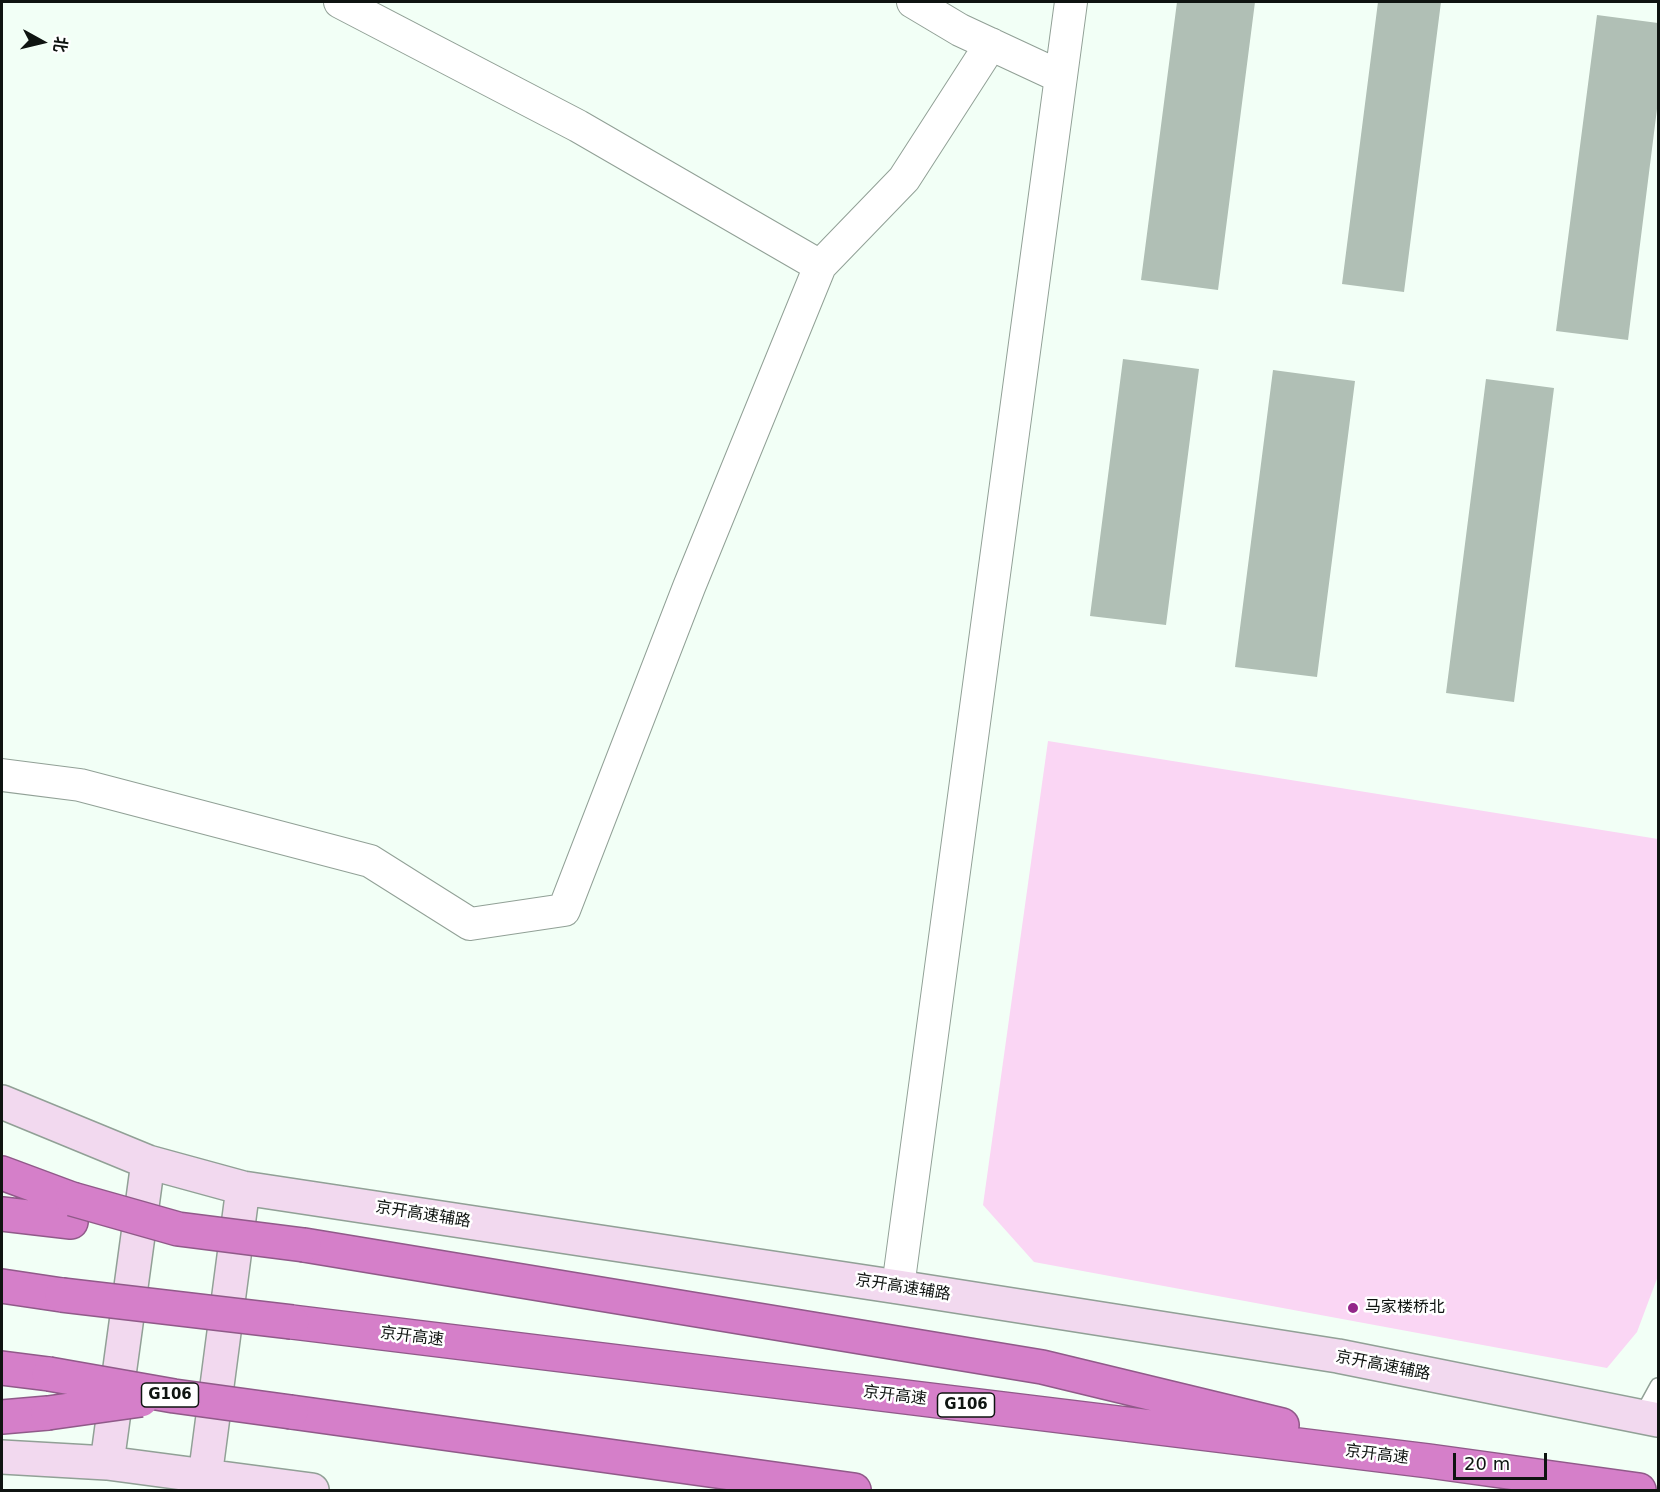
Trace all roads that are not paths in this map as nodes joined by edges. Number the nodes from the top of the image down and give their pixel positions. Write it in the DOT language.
graph roads {
  1 [pos="340,2"];
  2 [pos="914,2"];
  3 [pos="1071,2"];
  4 [pos="991,44"];
  5 [pos="1061,77"];
  6 [pos="820,266"];
  7 [pos="2,775"];
  8 [pos="2,1102"];
  9 [pos="148,1162"];
  10 [pos="2,1173"];
  11 [pos="243,1188"];
  12 [pos="72,1211"];
  13 [pos="2,1214"];
  14 [pos="2,1286"];
  15 [pos="898,1287"];
  16 [pos="2,1368"];
  17 [pos="1659,1386"];
  18 [pos="174,1396"];
  19 [pos="2,1416"];
  20 [pos="1650,1419"];
  21 [pos="2,1457"];
  22 [pos="1429,1461"];
  23 [pos="107,1463"];
  24 [pos="203,1484"];
  25 [pos="312,1491"];
  26 [pos="854,1491"];
  27 [pos="1639,1491"];
  1 -- 6 [label="street"];
  2 -- 4 [label="street"];
  3 -- 5 [label="street"];
  4 -- 5 [label="street"];
  4 -- 6 [label="street"];
  5 -- 15 [label="street"];
  6 -- 7 [label="street"];
  8 -- 9 [label="street, 京开高速辅路"];
  9 -- 11 [label="street, 京开高速辅路"];
  9 -- 23 [label="street"];
  10 -- 12 [label="highway"];
  11 -- 15 [label="street, 京开高速辅路"];
  11 -- 24 [label="street"];
  12 -- 13 [label="highway"];
  12 -- 22 [label="highway, bridge"];
  14 -- 22 [label="highway, 京开高速 / G106, bridge"];
  15 -- 20 [label="street, 京开高速辅路"];
  16 -- 18 [label="highway, G106, bridge"];
  17 -- 20 [label="lane"];
  18 -- 19 [label="highway, bridge"];
  18 -- 26 [label="highway, G106, bridge"];
  21 -- 23 [label="street"];
  22 -- 27 [label="highway, 京开高速 / G106"];
  23 -- 24 [label="street"];
  24 -- 25 [label="street"];
}
